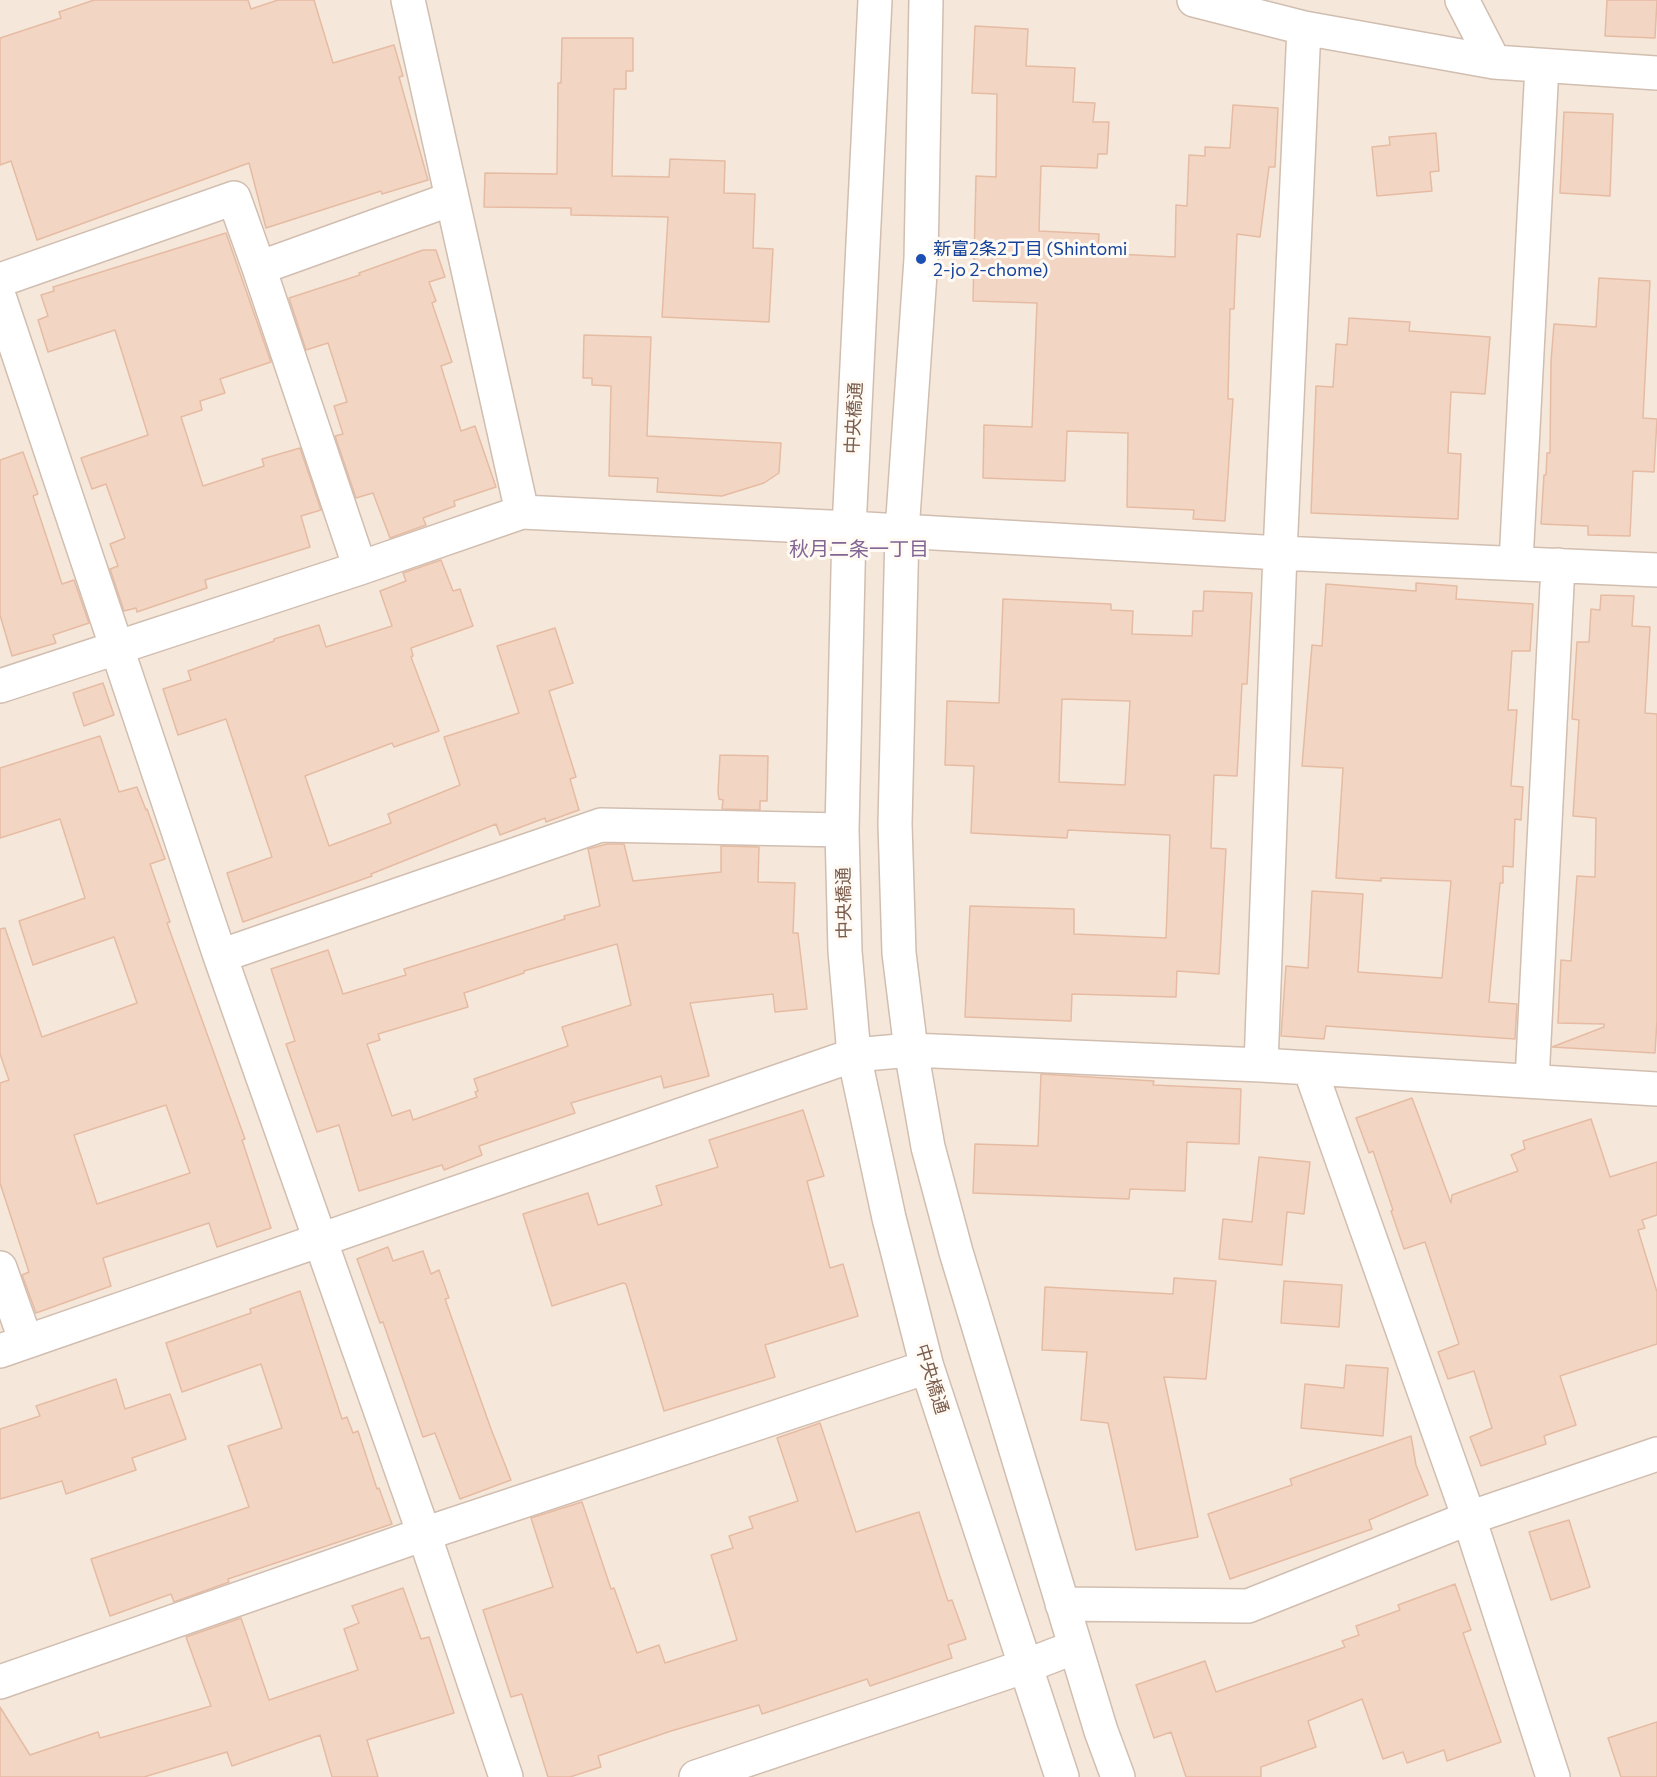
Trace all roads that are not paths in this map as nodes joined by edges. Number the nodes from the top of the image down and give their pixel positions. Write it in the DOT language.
graph roads {
  1 [pos="408,0"];
  2 [pos="875,0"];
  3 [pos="926,0"];
  4 [pos="1194,0"];
  5 [pos="1462,0"];
  6 [pos="1304,28"];
  7 [pos="1494,62"];
  8 [pos="1542,66"];
  9 [pos="1657,73"];
  10 [pos="451,199"];
  11 [pos="259,268"];
  12 [pos="0,280"];
  13 [pos="0,299"];
  14 [pos="522,512"];
  15 [pos="849,528"];
  16 [pos="902,531"];
  17 [pos="1280,553"];
  18 [pos="1516,562"];
  19 [pos="1558,565"];
  20 [pos="360,568"];
  21 [pos="1657,570"];
  22 [pos="116,647"];
  23 [pos="0,686"];
  24 [pos="842,830"];
  25 [pos="220,957"];
  26 [pos="911,1050"];
  27 [pos="854,1055"];
  28 [pos="1261,1065"];
  29 [pos="1310,1069"];
  30 [pos="1532,1082"];
  31 [pos="1657,1089"];
  32 [pos="321,1241"];
  33 [pos="0,1268"];
  34 [pos="13,1346"];
  35 [pos="927,1367"];
  36 [pos="1657,1454"];
  37 [pos="1469,1518"];
  38 [pos="424,1534"];
  39 [pos="1062,1604"];
  40 [pos="1075,1647"];
  41 [pos="1026,1666"];
  42 [pos="0,1682"];
  43 [pos="506,1777"];
  44 [pos="696,1777"];
  45 [pos="1062,1777"];
  46 [pos="1118,1777"];
  47 [pos="1553,1777"];
  1 -- 10 [label="street"];
  2 -- 15 [label="street, 中央橋通"];
  3 -- 16 [label="street"];
  4 -- 6 [label="street"];
  5 -- 7 [label="street"];
  6 -- 7 [label="street"];
  6 -- 17 [label="street"];
  7 -- 8 [label="street"];
  8 -- 9 [label="street"];
  8 -- 18 [label="street"];
  10 -- 11 [label="street"];
  10 -- 14 [label="street"];
  11 -- 12 [label="street"];
  11 -- 20 [label="street"];
  13 -- 22 [label="street"];
  14 -- 15 [label="street"];
  14 -- 20 [label="street"];
  15 -- 16 [label="street"];
  15 -- 24 [label="street, 中央橋通"];
  16 -- 17 [label="street"];
  16 -- 26 [label="street"];
  17 -- 18 [label="street"];
  17 -- 28 [label="street"];
  18 -- 19 [label="street"];
  19 -- 21 [label="street"];
  19 -- 30 [label="street"];
  20 -- 22 [label="street"];
  22 -- 23 [label="street"];
  22 -- 25 [label="street"];
  24 -- 25 [label="street"];
  24 -- 27 [label="street, 中央橋通"];
  25 -- 32 [label="street"];
  26 -- 27 [label="street"];
  26 -- 28 [label="street"];
  26 -- 39 [label="street"];
  27 -- 32 [label="street"];
  27 -- 35 [label="street, 中央橋通"];
  28 -- 29 [label="street"];
  29 -- 30 [label="street"];
  29 -- 37 [label="street"];
  30 -- 31 [label="street"];
  32 -- 34 [label="street"];
  32 -- 38 [label="street"];
  33 -- 34 [label="street"];
  35 -- 38 [label="street"];
  35 -- 41 [label="street, 中央橋通"];
  36 -- 37 [label="street"];
  37 -- 39 [label="street"];
  37 -- 47 [label="street"];
  38 -- 42 [label="street"];
  38 -- 43 [label="street"];
  39 -- 40 [label="street"];
  40 -- 41 [label="street"];
  40 -- 46 [label="street"];
  41 -- 44 [label="street"];
  41 -- 45 [label="street, 中央橋通"];
}
